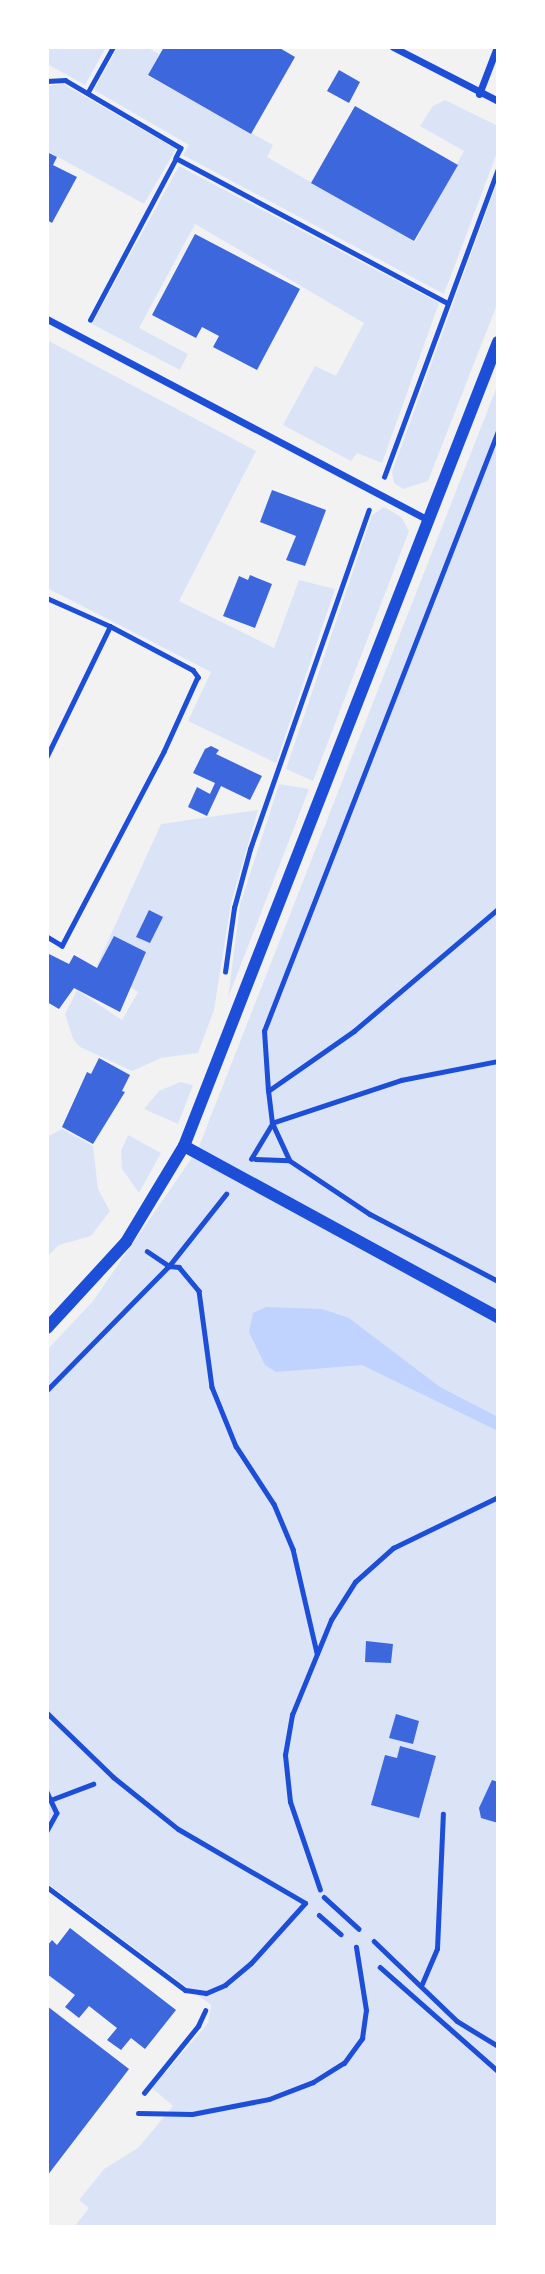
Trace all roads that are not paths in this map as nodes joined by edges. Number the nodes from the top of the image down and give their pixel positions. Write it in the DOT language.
graph roads {
  1 [pos="393,47"];
  2 [pos="497,47"];
  3 [pos="479,93"];
  4 [pos="498,101"];
  5 [pos="47,319"];
  6 [pos="498,342"];
  7 [pos="429,520"];
  8 [pos="184,1146"];
  9 [pos="498,1317"];
  10 [pos="47,1328"];
  11 [pos="47,1713"];
  12 [pos="47,1887"];
  13 [pos="356,1947"];
  14 [pos="138,2113"];
  1 -- 3 [label="street"];
  2 -- 3 [label="street"];
  3 -- 4 [label="street"];
  5 -- 7 [label="street"];
  6 -- 7 [label="street"];
  7 -- 8 [label="street"];
  8 -- 9 [label="street"];
  8 -- 10 [label="street"];
  11 -- 12 [label="lane"];
  13 -- 14 [label="lane"];
}
